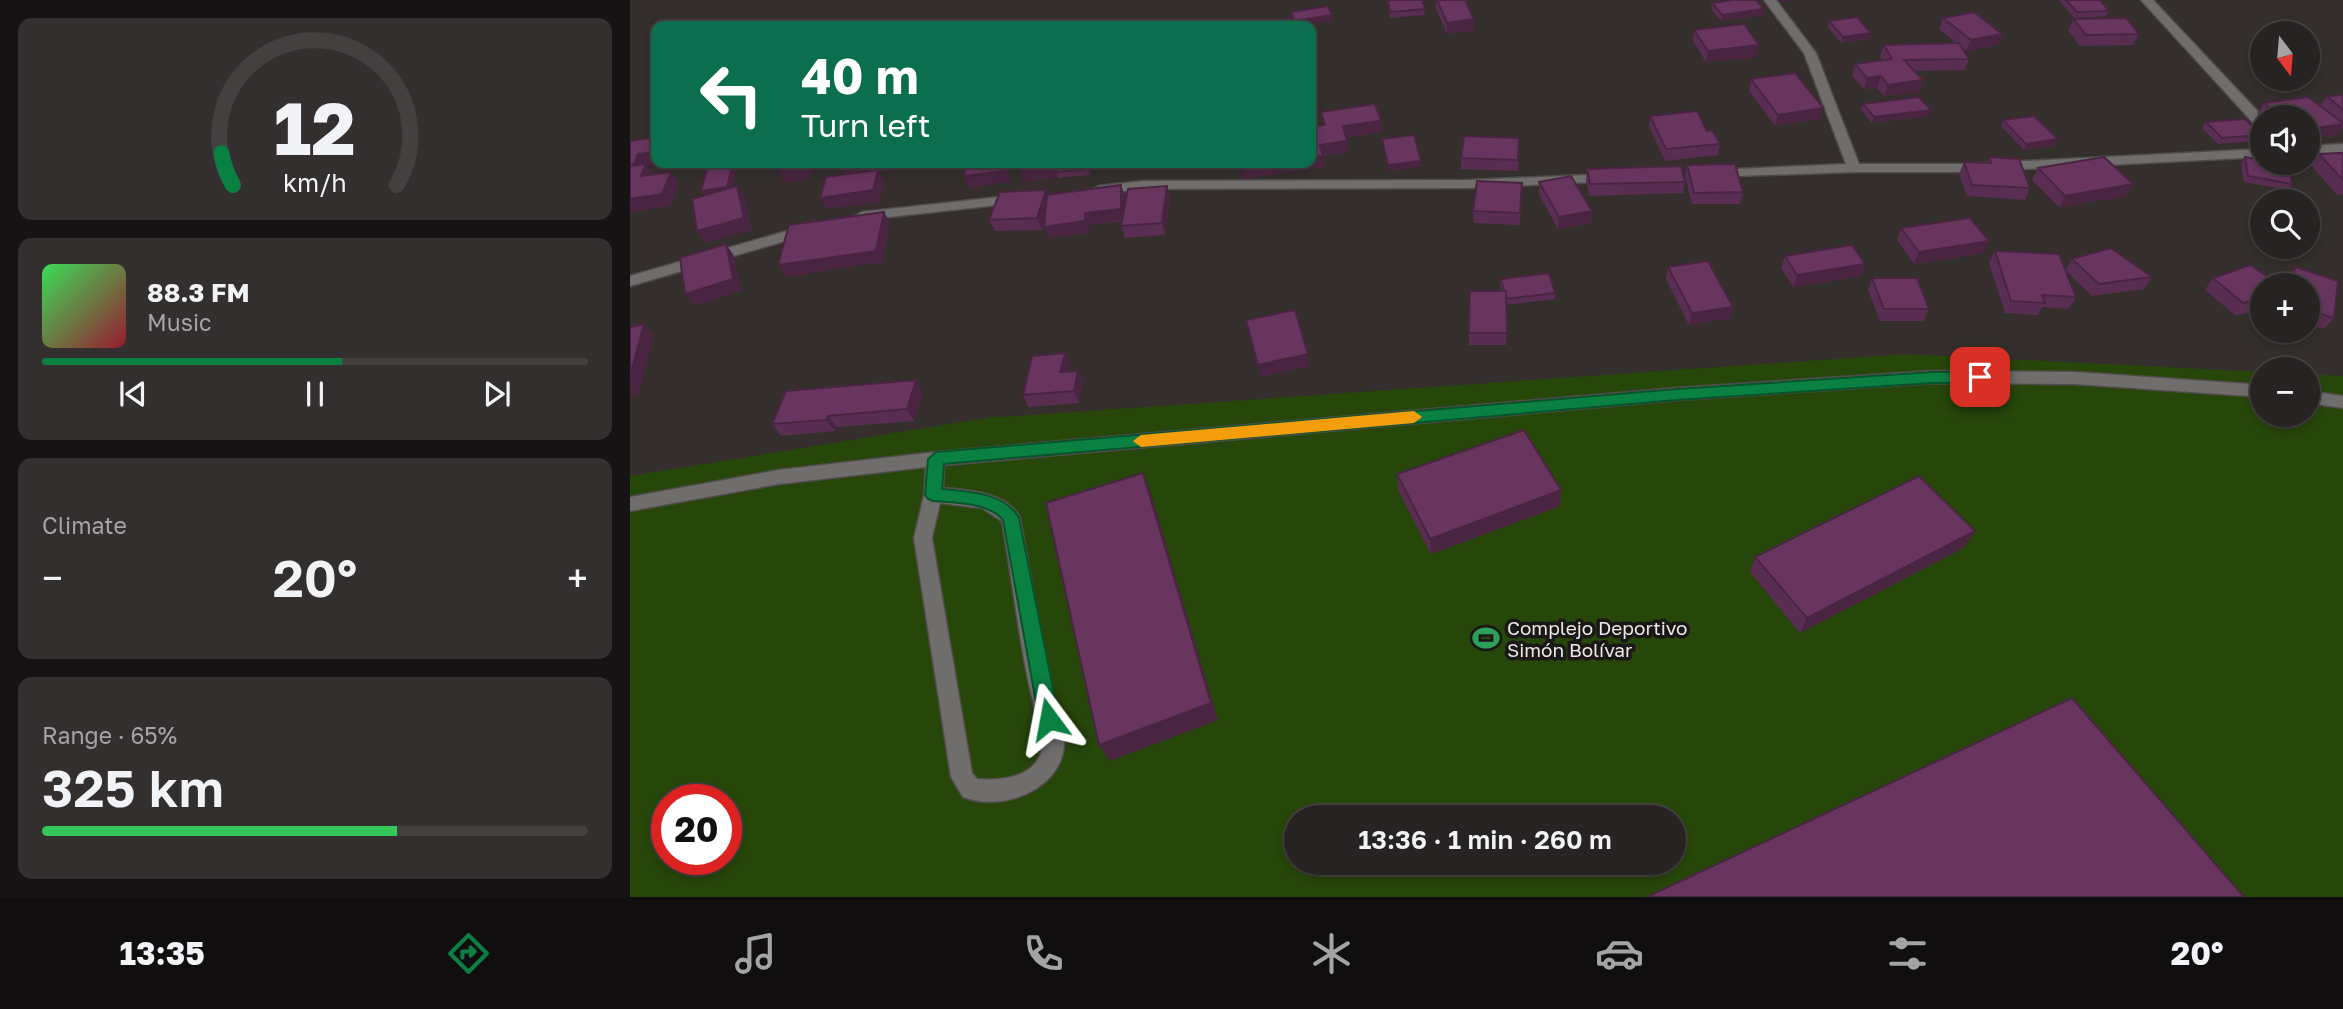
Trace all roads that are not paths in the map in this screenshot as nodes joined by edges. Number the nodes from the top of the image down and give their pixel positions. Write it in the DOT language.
graph roads {
  1 [pos="1770,0"];
  2 [pos="2147,0"];
  3 [pos="2250,111"];
  4 [pos="2343,148"];
  5 [pos="2320,149"];
  6 [pos="2250,154"];
  7 [pos="1854,168"];
  8 [pos="1703,174"];
  9 [pos="1620,178"];
  10 [pos="1088,191"];
  11 [pos="1032,198"];
  12 [pos="852,217"];
  13 [pos="826,225"];
  14 [pos="630,281"];
  15 [pos="2250,390"];
  16 [pos="2320,399"];
  17 [pos="2343,402"];
  18 [pos="936,459"];
  19 [pos="933,495"];
  20 [pos="630,503"];
  1 -- 7 [label="street"];
  2 -- 3 [label="street"];
  4 -- 5 [label="street"];
  6 -- 7 [label="street"];
  7 -- 8 [label="street"];
  9 -- 10 [label="street"];
  11 -- 12 [label="street"];
  13 -- 14 [label="street"];
  15 -- 18 [label="street"];
  16 -- 17 [label="street"];
  18 -- 19 [label="street"];
  18 -- 20 [label="street"];
  19 -- 19 [label="street"];
}
